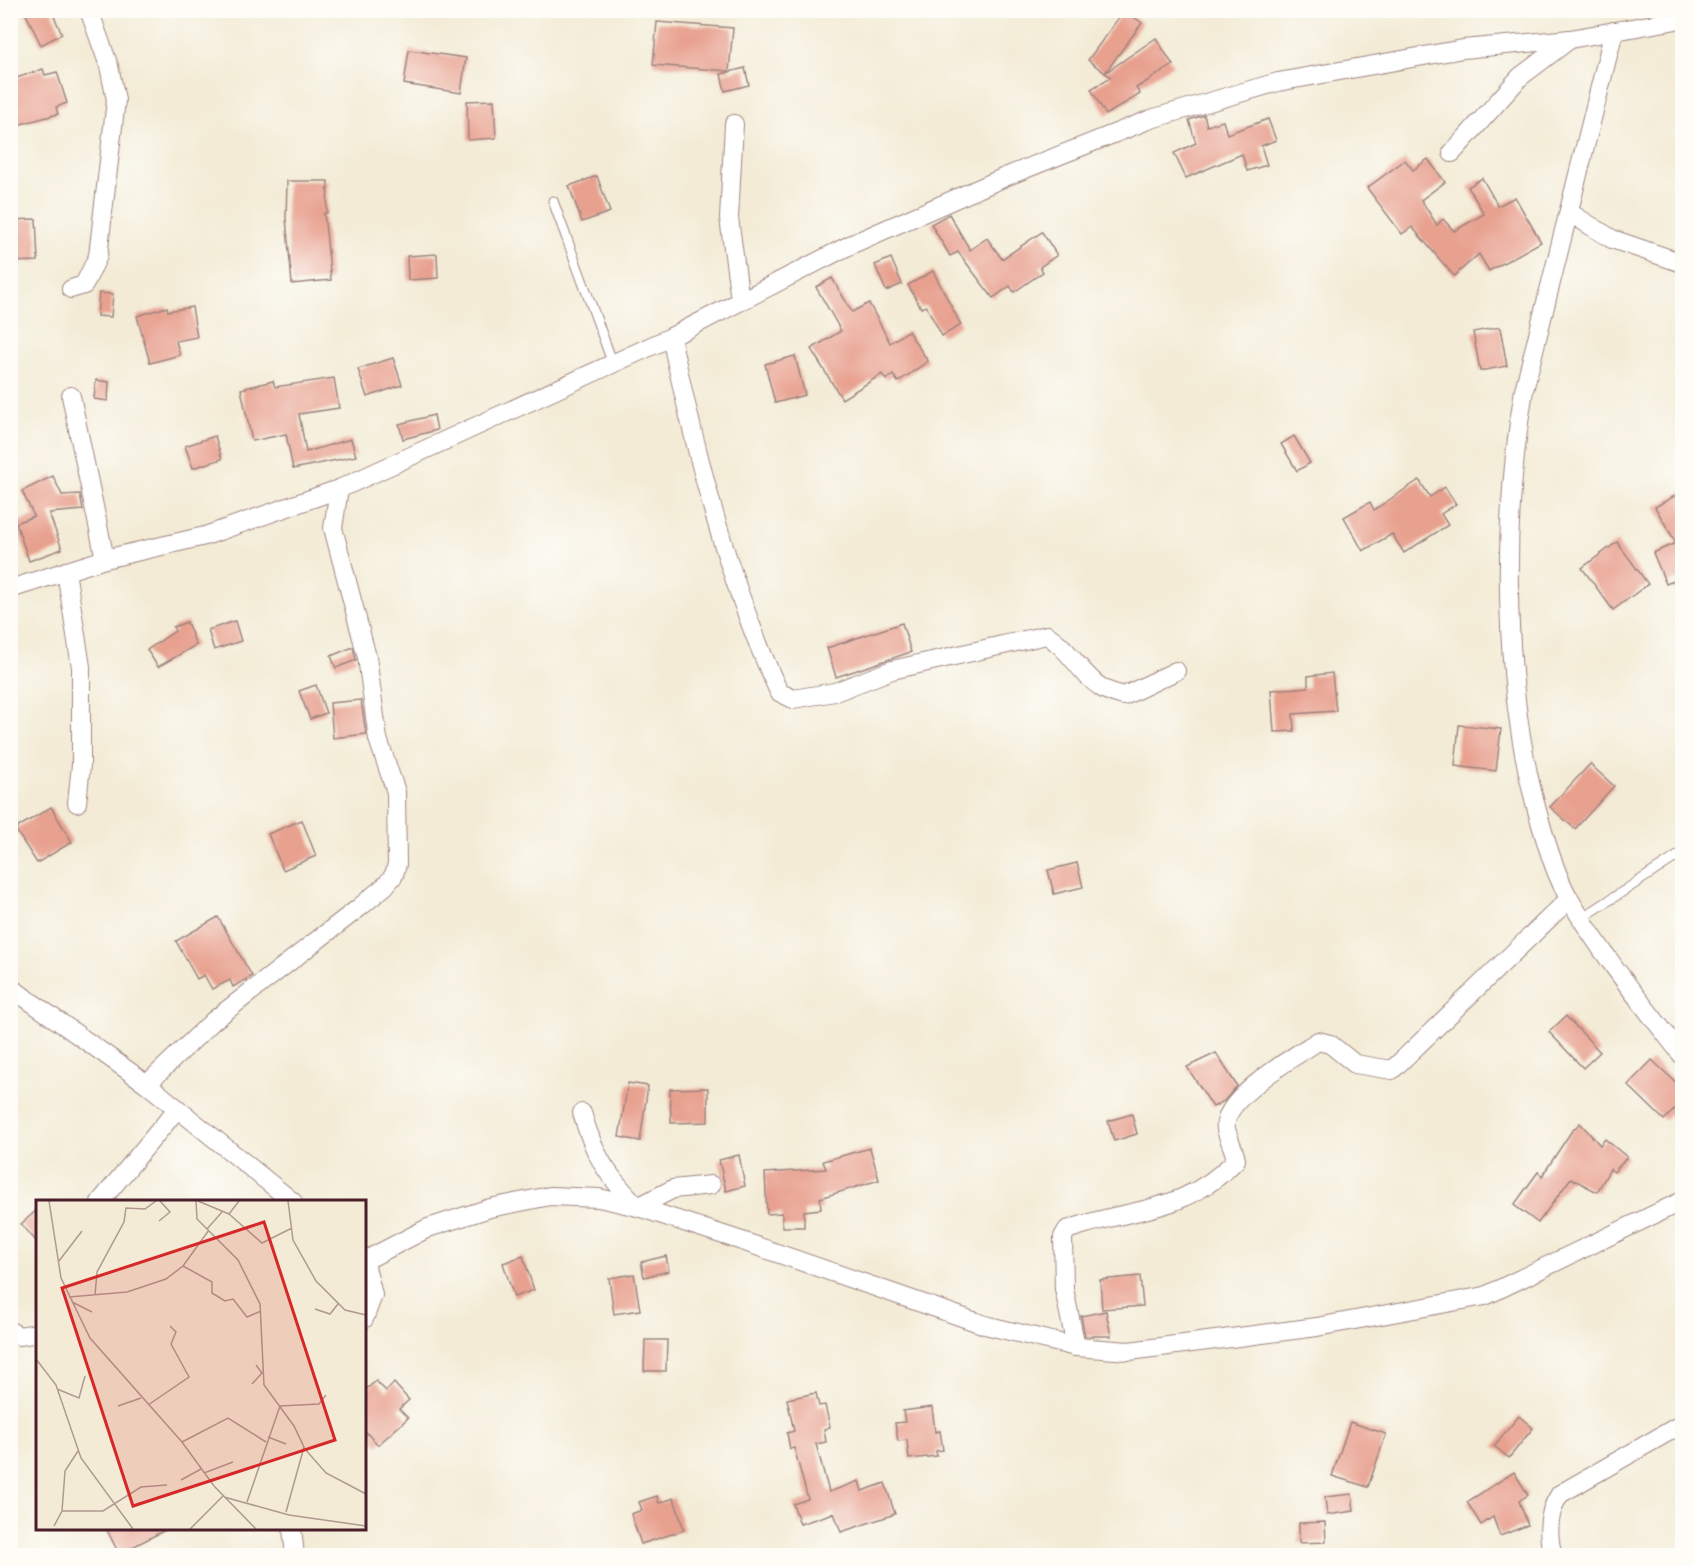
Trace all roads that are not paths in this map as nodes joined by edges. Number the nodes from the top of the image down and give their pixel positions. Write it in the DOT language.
graph roads {
  1 [pos="89,10"];
  2 [pos="1683,19"];
  3 [pos="1614,31"];
  4 [pos="1570,39"];
  5 [pos="734,124"];
  6 [pos="1452,153"];
  7 [pos="553,201"];
  8 [pos="1570,213"];
  9 [pos="1683,263"];
  10 [pos="70,288"];
  11 [pos="740,300"];
  12 [pos="671,337"];
  13 [pos="613,364"];
  14 [pos="71,396"];
  15 [pos="339,489"];
  16 [pos="105,559"];
  17 [pos="66,571"];
  18 [pos="10,589"];
  19 [pos="1176,671"];
  20 [pos="76,803"];
  21 [pos="1683,853"];
  22 [pos="1569,899"];
  23 [pos="1582,918"];
  24 [pos="10,987"];
  25 [pos="1683,1054"];
  26 [pos="147,1084"];
  27 [pos="177,1109"];
  28 [pos="582,1113"];
  29 [pos="711,1185"];
  30 [pos="102,1200"];
  31 [pos="291,1200"];
  32 [pos="1683,1201"];
  33 [pos="638,1207"];
  34 [pos="366,1259"];
  35 [pos="366,1264"];
  36 [pos="366,1314"];
  37 [pos="36,1333"];
  38 [pos="13,1335"];
  39 [pos="1076,1347"];
  40 [pos="1683,1424"];
  41 [pos="292,1530"];
  42 [pos="295,1556"];
  43 [pos="1553,1556"];
  1 -- 10 [label="street"];
  2 -- 3 [label="street"];
  3 -- 4 [label="street"];
  3 -- 8 [label="street"];
  4 -- 6 [label="street"];
  4 -- 11 [label="street"];
  5 -- 11 [label="street"];
  7 -- 13 [label="lane"];
  8 -- 9 [label="street"];
  8 -- 22 [label="street"];
  11 -- 12 [label="street"];
  12 -- 13 [label="street"];
  12 -- 19 [label="street"];
  13 -- 15 [label="street"];
  14 -- 16 [label="street"];
  15 -- 16 [label="street"];
  15 -- 26 [label="street"];
  16 -- 17 [label="street"];
  17 -- 18 [label="street"];
  17 -- 20 [label="street"];
  21 -- 23 [label="lane"];
  22 -- 23 [label="street"];
  22 -- 39 [label="street"];
  23 -- 25 [label="street"];
  24 -- 26 [label="street"];
  26 -- 27 [label="street"];
  27 -- 30 [label="street"];
  27 -- 31 [label="street"];
  28 -- 33 [label="street"];
  29 -- 33 [label="street"];
  32 -- 39 [label="street"];
  33 -- 34 [label="street"];
  33 -- 39 [label="street"];
  35 -- 36 [label="street"];
  37 -- 38 [label="street"];
  40 -- 43 [label="street"];
  41 -- 42 [label="street"];
}
